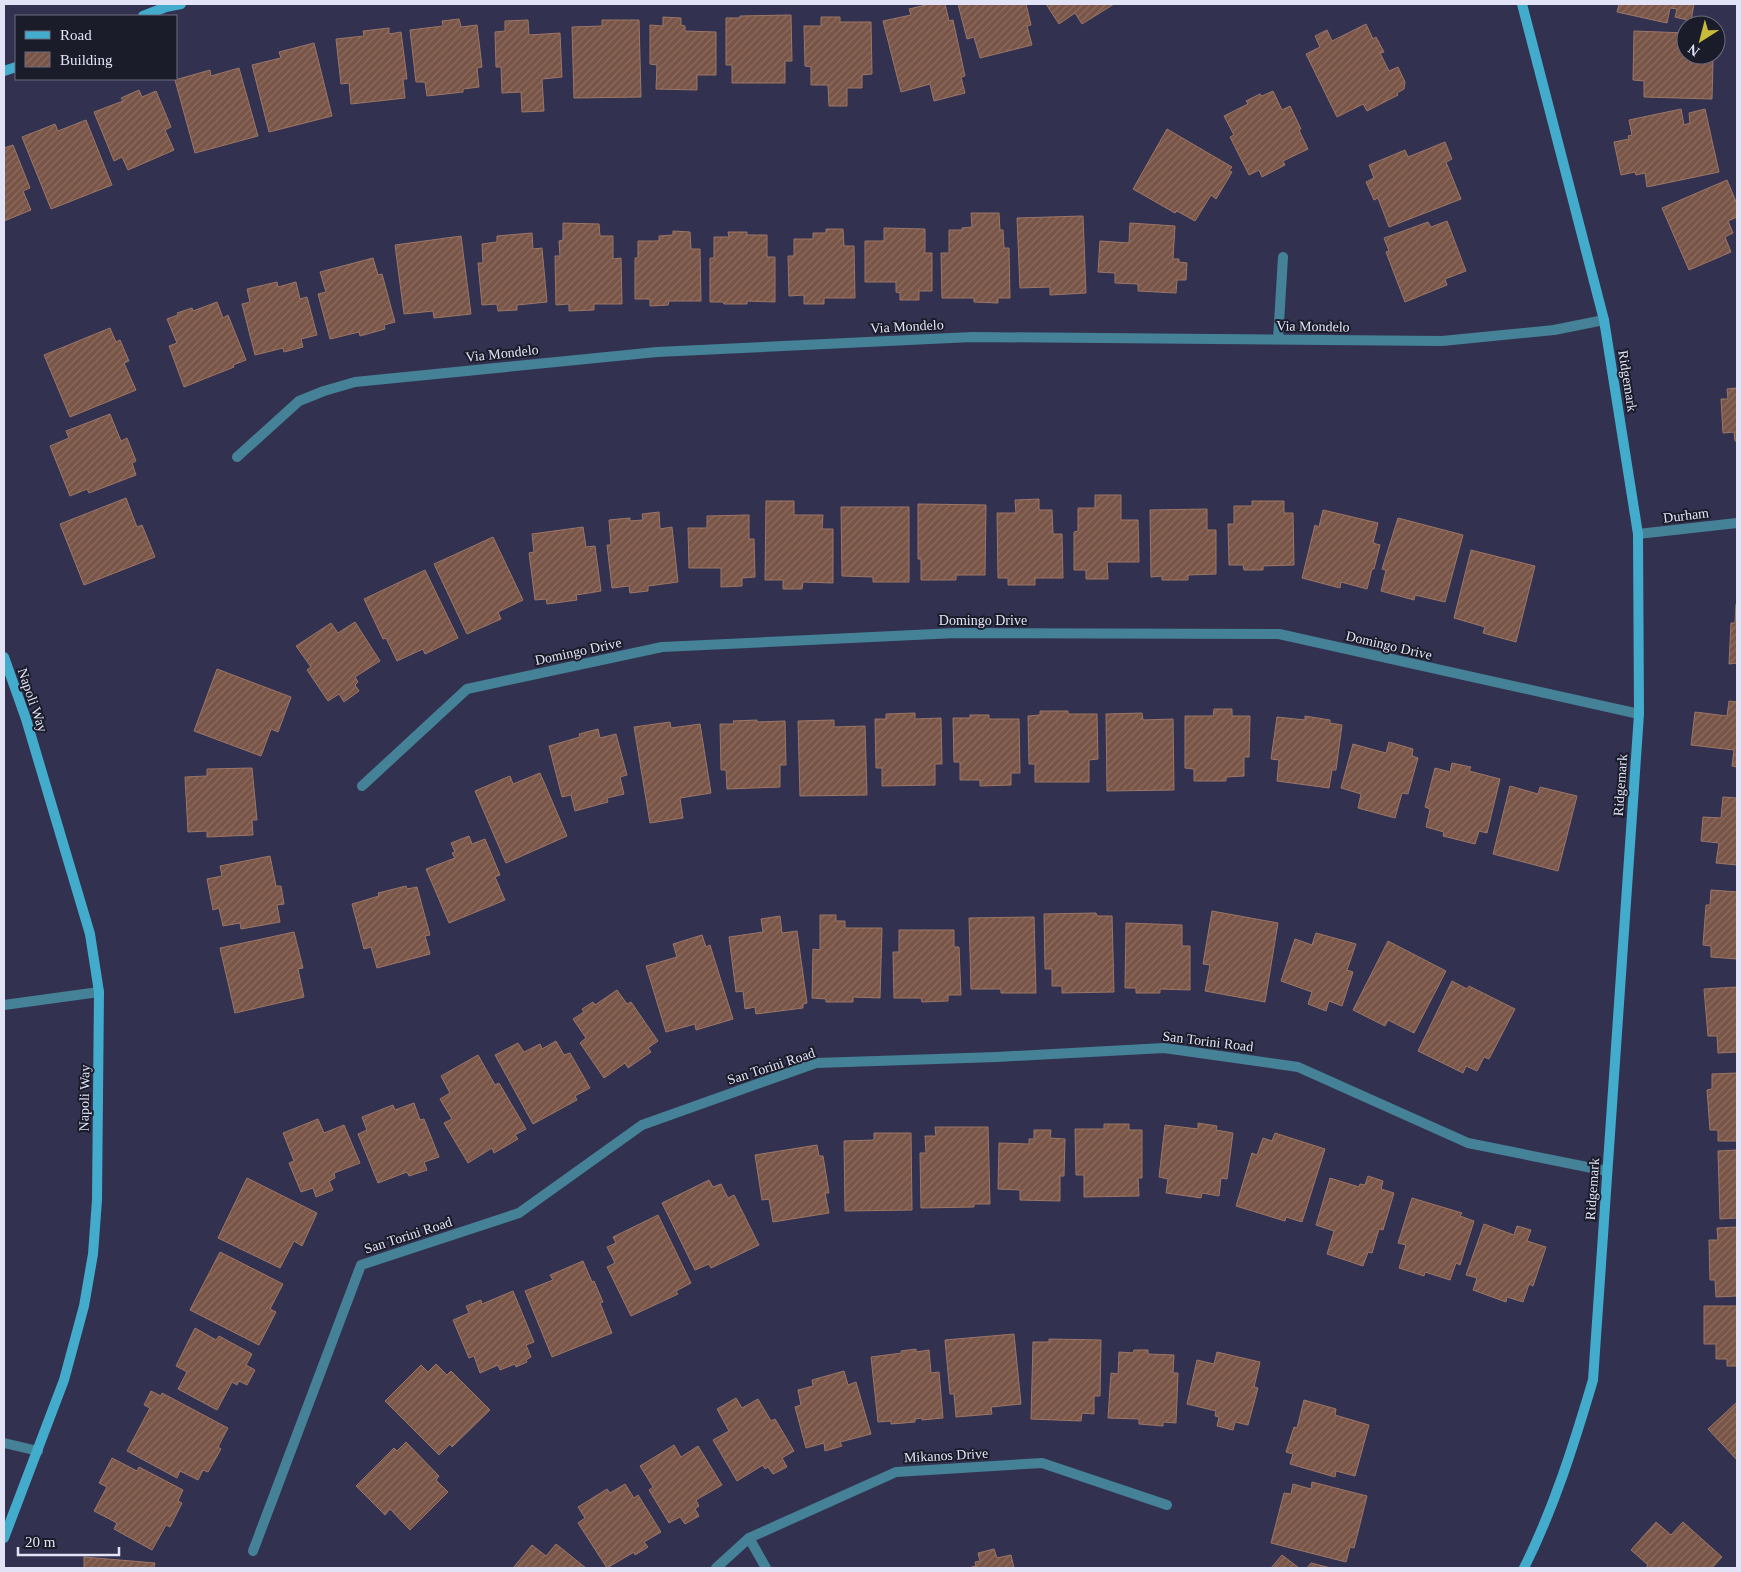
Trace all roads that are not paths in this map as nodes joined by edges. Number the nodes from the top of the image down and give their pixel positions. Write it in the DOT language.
graph roads {
  1 [pos="181,4"];
  2 [pos="1522,4"];
  3 [pos="146,15"];
  4 [pos="1283,257"];
  5 [pos="1604,320"];
  6 [pos="1278,339"];
  7 [pos="236,457"];
  8 [pos="1737,523"];
  9 [pos="1638,534"];
  10 [pos="4,657"];
  11 [pos="1639,714"];
  12 [pos="362,786"];
  13 [pos="99,992"];
  14 [pos="4,1005"];
  15 [pos="1607,1171"];
  16 [pos="4,1443"];
  17 [pos="38,1451"];
  18 [pos="1166,1505"];
  19 [pos="4,1538"];
  20 [pos="749,1538"];
  21 [pos="252,1551"];
  22 [pos="716,1568"];
  23 [pos="766,1568"];
  24 [pos="1524,1568"];
  1 -- 3 [label="street"];
  2 -- 5 [label="street, Ridgemark"];
  4 -- 6 [label="street"];
  5 -- 6 [label="street, Via Mondelo"];
  5 -- 9 [label="street, Ridgemark"];
  6 -- 7 [label="street, Via Mondelo"];
  8 -- 9 [label="street, Durham"];
  9 -- 11 [label="street, Ridgemark"];
  10 -- 13 [label="street, Napoli Way"];
  11 -- 12 [label="street, Domingo Drive"];
  11 -- 15 [label="street, Ridgemark"];
  13 -- 14 [label="street"];
  13 -- 17 [label="street, Napoli Way"];
  15 -- 21 [label="street, San Torini Road"];
  15 -- 24 [label="street, Ridgemark"];
  16 -- 17 [label="street"];
  17 -- 19 [label="street, Napoli Way"];
  18 -- 20 [label="street, Mikanos Drive"];
  20 -- 22 [label="street, Mikanos Drive"];
  20 -- 23 [label="street"];
}
